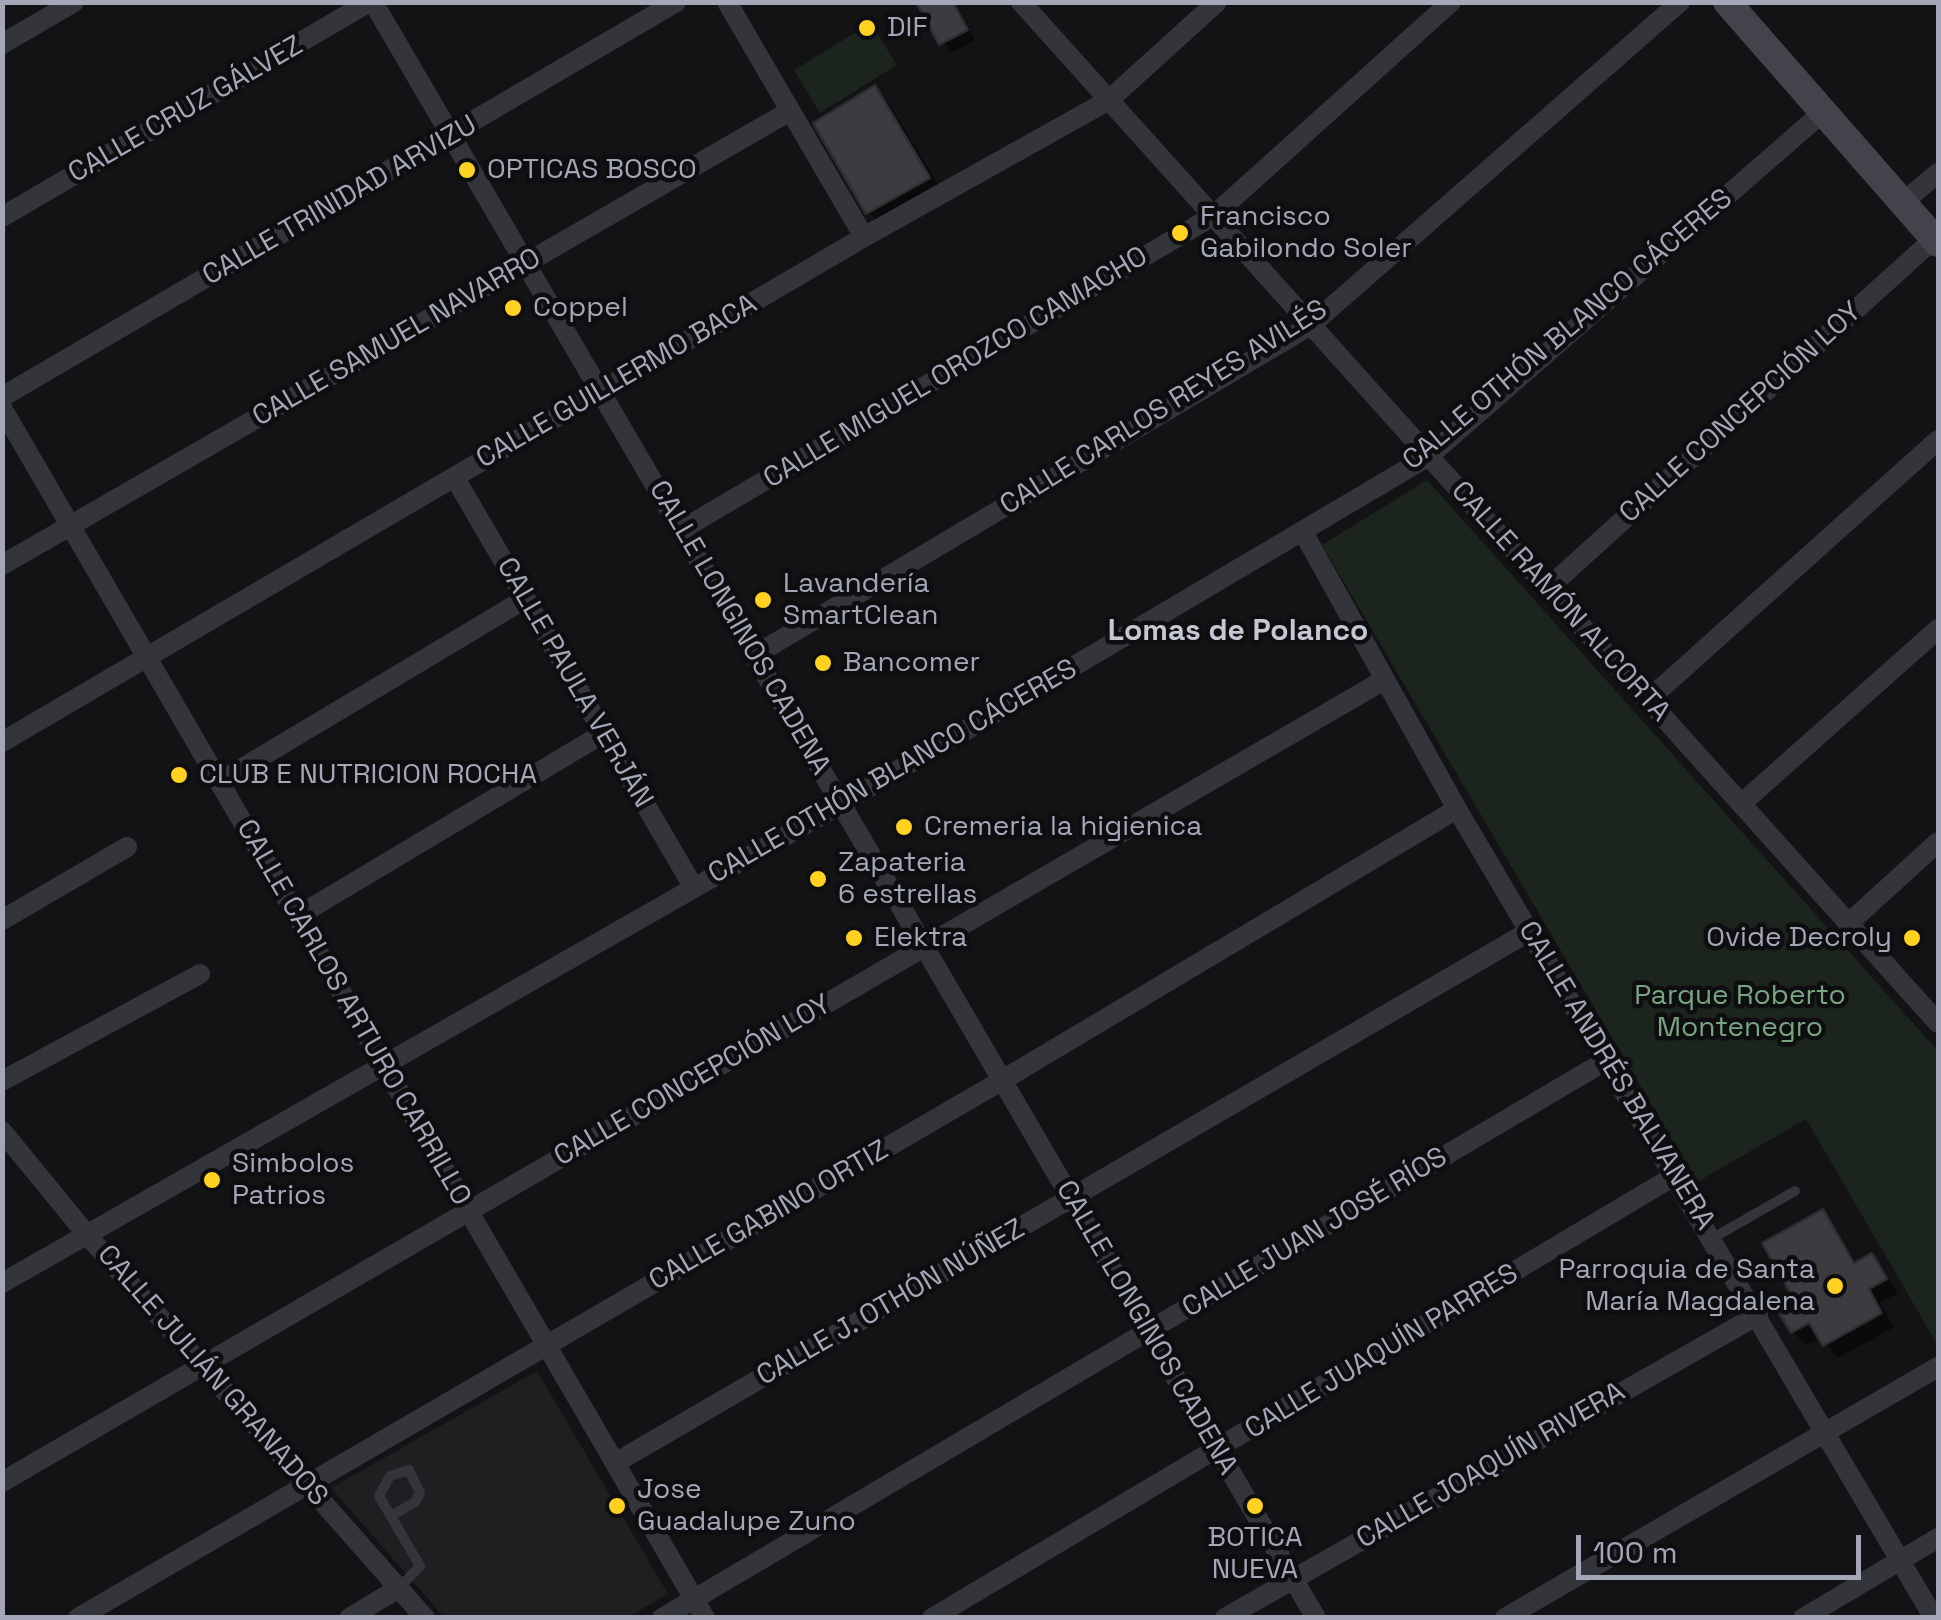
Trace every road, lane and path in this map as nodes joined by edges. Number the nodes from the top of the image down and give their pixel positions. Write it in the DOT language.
graph roads {
  1 [pos="74,2"];
  2 [pos="371,2"];
  3 [pos="676,2"];
  4 [pos="727,2"];
  5 [pos="1021,2"];
  6 [pos="1217,2"];
  7 [pos="1452,2"];
  8 [pos="1680,2"];
  9 [pos="1727,2"];
  10 [pos="2,44"];
  11 [pos="1109,100"];
  12 [pos="790,111"];
  13 [pos="1823,112"];
  14 [pos="451,136"];
  15 [pos="1938,173"];
  16 [pos="1902,202"];
  17 [pos="2,216"];
  18 [pos="1213,216"];
  19 [pos="864,237"];
  20 [pos="1936,241"];
  21 [pos="526,264"];
  22 [pos="1311,325"];
  23 [pos="601,392"];
  24 [pos="2,397"];
  25 [pos="2,408"];
  26 [pos="1938,440"];
  27 [pos="1429,456"];
  28 [pos="454,478"];
  29 [pos="72,525"];
  30 [pos="681,530"];
  31 [pos="1303,532"];
  32 [pos="2,565"];
  33 [pos="1548,588"];
  34 [pos="526,600"];
  35 [pos="1938,629"];
  36 [pos="755,656"];
  37 [pos="148,657"];
  38 [pos="1384,680"];
  39 [pos="1648,700"];
  40 [pos="604,733"];
  41 [pos="2,742"];
  42 [pos="219,782"];
  43 [pos="841,804"];
  44 [pos="1742,804"];
  45 [pos="1457,810"];
  46 [pos="1938,842"];
  47 [pos="127,847"];
  48 [pos="694,888"];
  49 [pos="296,916"];
  50 [pos="2,920"];
  51 [pos="1848,923"];
  52 [pos="1530,931"];
  53 [pos="923,948"];
  54 [pos="200,974"];
  55 [pos="1938,1023"];
  56 [pos="1607,1060"];
  57 [pos="383,1066"];
  58 [pos="1001,1080"];
  59 [pos="2,1081"];
  60 [pos="2,1132"];
  61 [pos="1676,1175"];
  62 [pos="1796,1191"];
  63 [pos="1070,1198"];
  64 [pos="469,1210"];
  65 [pos="88,1236"];
  66 [pos="1713,1238"];
  67 [pos="2,1282"];
  68 [pos="1758,1314"];
  69 [pos="1148,1332"];
  70 [pos="546,1345"];
  71 [pos="202,1366"];
  72 [pos="1938,1367"];
  73 [pos="1825,1434"];
  74 [pos="1218,1451"];
  75 [pos="616,1463"];
  76 [pos="2,1482"];
  77 [pos="307,1485"];
  78 [pos="392,1516"];
  79 [pos="1938,1538"];
  80 [pos="1901,1560"];
  81 [pos="1293,1578"];
  82 [pos="399,1588"];
  83 [pos="699,1608"];
  84 [pos="78,1618"];
  85 [pos="349,1618"];
  86 [pos="425,1618"];
  87 [pos="662,1618"];
  88 [pos="932,1618"];
  89 [pos="1226,1618"];
  90 [pos="1316,1618"];
  91 [pos="1505,1618"];
  92 [pos="1803,1618"];
  93 [pos="1934,1618"];
  1 -- 10 [label="street"];
  2 -- 14 [label="street, CALLE LONGINOS CADENA"];
  2 -- 17 [label="street, CALLE CRUZ GÁLVEZ"];
  3 -- 14 [label="street, CALLE TRINIDAD ARVIZU"];
  4 -- 12 [label="street"];
  5 -- 11 [label="street, CALLE RAMÓN ALCORTA"];
  6 -- 11 [label="street, CALLE GUILLERMO BACA"];
  7 -- 18 [label="street, CALLE MIGUEL OROZCO CAMACHO"];
  8 -- 22 [label="street, CALLE CARLOS REYES AVILÉS"];
  9 -- 13 [label="street"];
  11 -- 18 [label="street, CALLE RAMÓN ALCORTA"];
  11 -- 19 [label="street, CALLE GUILLERMO BACA"];
  12 -- 19 [label="street"];
  12 -- 21 [label="street, CALLE SAMUEL NAVARRO"];
  13 -- 16 [label="street"];
  13 -- 27 [label="street, CALLE OTHÓN BLANCO CÁCERES"];
  14 -- 21 [label="street, CALLE LONGINOS CADENA"];
  14 -- 24 [label="street, CALLE TRINIDAD ARVIZU"];
  15 -- 16 [label="street"];
  16 -- 20 [label="street"];
  18 -- 22 [label="street, CALLE RAMÓN ALCORTA"];
  18 -- 30 [label="street, CALLE MIGUEL OROZCO CAMACHO"];
  19 -- 23 [label="street, CALLE GUILLERMO BACA"];
  20 -- 33 [label="street, CALLE CONCEPCIÓN LOY"];
  21 -- 23 [label="street, CALLE LONGINOS CADENA"];
  21 -- 29 [label="street, CALLE SAMUEL NAVARRO"];
  22 -- 27 [label="street, CALLE RAMÓN ALCORTA"];
  22 -- 36 [label="street, CALLE CARLOS REYES AVILÉS"];
  23 -- 28 [label="street, CALLE GUILLERMO BACA"];
  23 -- 30 [label="street, CALLE LONGINOS CADENA"];
  25 -- 29 [label="street, CALLE CARLOS ARTURO CARRILLO"];
  26 -- 39 [label="street"];
  27 -- 31 [label="street, CALLE OTHÓN BLANCO CÁCERES"];
  27 -- 33 [label="street, CALLE RAMÓN ALCORTA"];
  28 -- 34 [label="street, CALLE PAULA VERJÁN"];
  28 -- 37 [label="street, CALLE GUILLERMO BACA"];
  29 -- 32 [label="street, CALLE SAMUEL NAVARRO"];
  29 -- 37 [label="street, CALLE CARLOS ARTURO CARRILLO"];
  30 -- 36 [label="street, CALLE LONGINOS CADENA"];
  31 -- 38 [label="street, CALLE ANDRÉS BALVANERA"];
  31 -- 43 [label="street, CALLE OTHÓN BLANCO CÁCERES"];
  33 -- 39 [label="street, CALLE RAMÓN ALCORTA"];
  34 -- 40 [label="street, CALLE PAULA VERJÁN"];
  34 -- 42 [label="street"];
  35 -- 44 [label="street"];
  36 -- 43 [label="street, CALLE LONGINOS CADENA"];
  37 -- 41 [label="street, CALLE GUILLERMO BACA"];
  37 -- 42 [label="street, CALLE CARLOS ARTURO CARRILLO"];
  38 -- 45 [label="street, CALLE ANDRÉS BALVANERA"];
  38 -- 53 [label="street, CALLE CONCEPCIÓN LOY"];
  39 -- 44 [label="street, CALLE RAMÓN ALCORTA"];
  40 -- 48 [label="street, CALLE PAULA VERJÁN"];
  40 -- 49 [label="street"];
  42 -- 49 [label="street, CALLE CARLOS ARTURO CARRILLO"];
  43 -- 48 [label="street, CALLE OTHÓN BLANCO CÁCERES"];
  43 -- 53 [label="street, CALLE LONGINOS CADENA"];
  44 -- 51 [label="street, CALLE RAMÓN ALCORTA"];
  45 -- 52 [label="street, CALLE ANDRÉS BALVANERA"];
  45 -- 58 [label="street, CALLE GABINO ORTIZ"];
  46 -- 51 [label="street"];
  47 -- 50 [label="street"];
  48 -- 57 [label="street, CALLE OTHÓN BLANCO CÁCERES"];
  49 -- 57 [label="street, CALLE CARLOS ARTURO CARRILLO"];
  51 -- 55 [label="street, CALLE RAMÓN ALCORTA"];
  52 -- 56 [label="street, CALLE ANDRÉS BALVANERA"];
  52 -- 63 [label="street, CALLE J. OTHÓN NÚÑEZ"];
  53 -- 58 [label="street, CALLE LONGINOS CADENA"];
  53 -- 64 [label="street, CALLE CONCEPCIÓN LOY"];
  54 -- 59 [label="street"];
  56 -- 61 [label="street, CALLE ANDRÉS BALVANERA"];
  56 -- 69 [label="street, CALLE JUAN JOSÉ RÍOS"];
  57 -- 64 [label="street, CALLE CARLOS ARTURO CARRILLO"];
  57 -- 65 [label="street, CALLE OTHÓN BLANCO CÁCERES"];
  58 -- 63 [label="street, CALLE LONGINOS CADENA"];
  58 -- 70 [label="street, CALLE GABINO ORTIZ"];
  60 -- 65 [label="street, CALLE JULIÁN GRANADOS"];
  61 -- 66 [label="street, CALLE ANDRÉS BALVANERA"];
  61 -- 74 [label="street, CALLE JUAQUÍN PARRES"];
  62 -- 66 [label="lane"];
  63 -- 69 [label="street, CALLE LONGINOS CADENA"];
  63 -- 75 [label="street, CALLE J. OTHÓN NÚÑEZ"];
  64 -- 70 [label="street, CALLE CARLOS ARTURO CARRILLO"];
  64 -- 71 [label="street, CALLE CONCEPCIÓN LOY"];
  65 -- 67 [label="street, CALLE OTHÓN BLANCO CÁCERES"];
  65 -- 71 [label="street, CALLE JULIÁN GRANADOS"];
  66 -- 68 [label="street, CALLE ANDRÉS BALVANERA"];
  68 -- 73 [label="street, CALLE ANDRÉS BALVANERA"];
  68 -- 81 [label="street, CALLE JOAQUÍN RIVERA"];
  69 -- 74 [label="street, CALLE LONGINOS CADENA"];
  69 -- 83 [label="street, CALLE JUAN JOSÉ RÍOS"];
  70 -- 75 [label="street, CALLE CARLOS ARTURO CARRILLO"];
  70 -- 77 [label="street, CALLE GABINO ORTIZ"];
  71 -- 76 [label="street, CALLE CONCEPCIÓN LOY"];
  71 -- 77 [label="street, CALLE JULIÁN GRANADOS"];
  72 -- 73 [label="street"];
  73 -- 80 [label="street, CALLE ANDRÉS BALVANERA"];
  73 -- 91 [label="street"];
  74 -- 81 [label="street, CALLE LONGINOS CADENA"];
  74 -- 88 [label="street, CALLE JUAQUÍN PARRES"];
  75 -- 83 [label="street, CALLE CARLOS ARTURO CARRILLO"];
  77 -- 82 [label="street, CALLE JULIÁN GRANADOS"];
  77 -- 84 [label="street, CALLE GABINO ORTIZ"];
  78 -- 78 [label="lane"];
  78 -- 82 [label="lane"];
  79 -- 80 [label="street"];
  80 -- 92 [label="street"];
  80 -- 93 [label="street, CALLE ANDRÉS BALVANERA"];
  81 -- 89 [label="street, CALLE JOAQUÍN RIVERA"];
  81 -- 90 [label="street, CALLE LONGINOS CADENA"];
  82 -- 85 [label="street"];
  82 -- 86 [label="street, CALLE JULIÁN GRANADOS"];
  83 -- 87 [label="street, CALLE JUAN JOSÉ RÍOS"];
}
